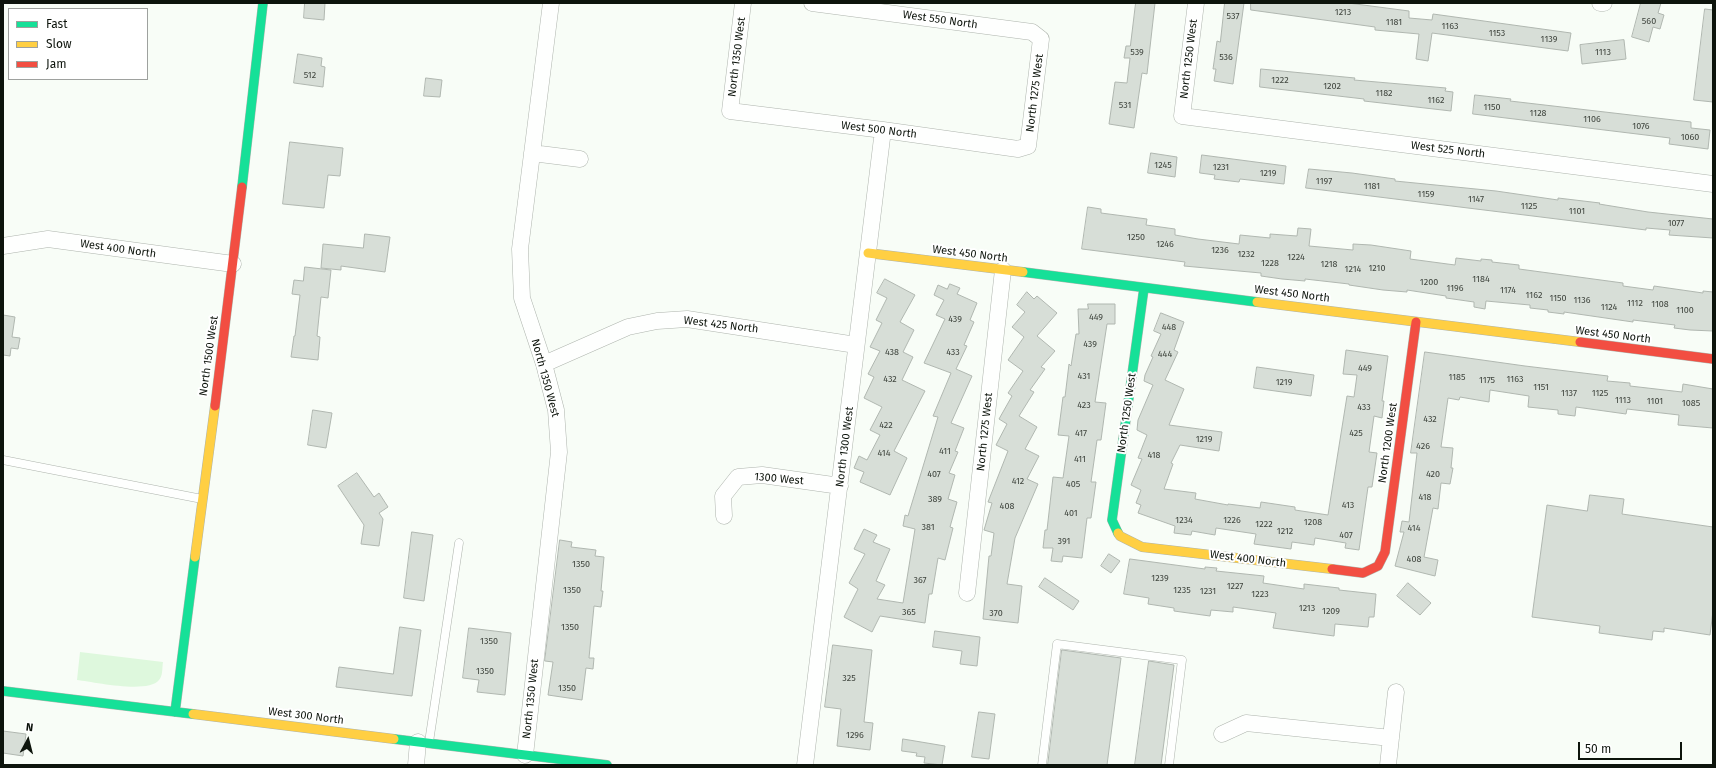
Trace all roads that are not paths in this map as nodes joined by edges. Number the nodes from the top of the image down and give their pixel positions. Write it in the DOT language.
graph roads {
  1 [pos="264,3"];
  2 [pos="551,3"];
  3 [pos="743,3"];
  4 [pos="812,3"];
  5 [pos="1196,3"];
  6 [pos="1041,39"];
  7 [pos="730,112"];
  8 [pos="1182,116"];
  9 [pos="883,130"];
  10 [pos="1028,146"];
  11 [pos="532,153"];
  12 [pos="580,159"];
  13 [pos="1713,184"];
  14 [pos="3,246"];
  15 [pos="868,253"];
  16 [pos="233,264"];
  17 [pos="1003,270"];
  18 [pos="1144,288"];
  19 [pos="1416,322"];
  20 [pos="856,345"];
  21 [pos="1713,360"];
  22 [pos="544,364"];
  23 [pos="3,460"];
  24 [pos="840,486"];
  25 [pos="203,499"];
  26 [pos="724,516"];
  27 [pos="1120,536"];
  28 [pos="459,543"];
  29 [pos="1378,566"];
  30 [pos="967,593"];
  31 [pos="3,691"];
  32 [pos="1396,692"];
  33 [pos="175,712"];
  34 [pos="1222,734"];
  35 [pos="1391,738"];
  36 [pos="423,742"];
  37 [pos="525,755"];
  38 [pos="416,765"];
  39 [pos="607,765"];
  40 [pos="805,765"];
  41 [pos="1042,765"];
  42 [pos="1169,765"];
  43 [pos="1388,765"];
  1 -- 16 [label="street, North 1500 West"];
  2 -- 11 [label="street, North 1350 West"];
  3 -- 7 [label="street, North 1350 West"];
  4 -- 6 [label="street, West 550 North"];
  5 -- 8 [label="street, North 1250 West"];
  6 -- 10 [label="street, North 1275 West"];
  7 -- 9 [label="street, West 500 North"];
  8 -- 13 [label="street, West 525 North"];
  9 -- 10 [label="street, West 500 North"];
  9 -- 15 [label="street, North 1300 West"];
  11 -- 12 [label="street"];
  11 -- 22 [label="street, North 1350 West"];
  14 -- 16 [label="street, West 400 North"];
  15 -- 17 [label="street, West 450 North"];
  15 -- 20 [label="street, North 1300 West"];
  16 -- 25 [label="street, North 1500 West"];
  17 -- 18 [label="street, West 450 North"];
  17 -- 30 [label="street, North 1275 West"];
  18 -- 19 [label="street, West 450 North"];
  18 -- 27 [label="street, North 1250 West"];
  19 -- 21 [label="street, West 450 North"];
  19 -- 29 [label="street, North 1200 West"];
  20 -- 22 [label="street, West 425 North"];
  20 -- 24 [label="street, North 1300 West"];
  22 -- 37 [label="street, North 1350 West"];
  23 -- 25 [label="lane"];
  24 -- 26 [label="street, 1300 West"];
  24 -- 40 [label="street, North 1300 West"];
  25 -- 33 [label="street, North 1500 West"];
  27 -- 29 [label="street, West 400 North"];
  28 -- 36 [label="lane"];
  31 -- 33 [label="street, West 300 North"];
  32 -- 35 [label="street"];
  33 -- 36 [label="street, West 300 North"];
  34 -- 35 [label="street"];
  35 -- 43 [label="street"];
  36 -- 37 [label="street, West 300 North"];
  36 -- 38 [label="street"];
  37 -- 39 [label="street, West 300 North"];
  41 -- 42 [label="lane"];
}
